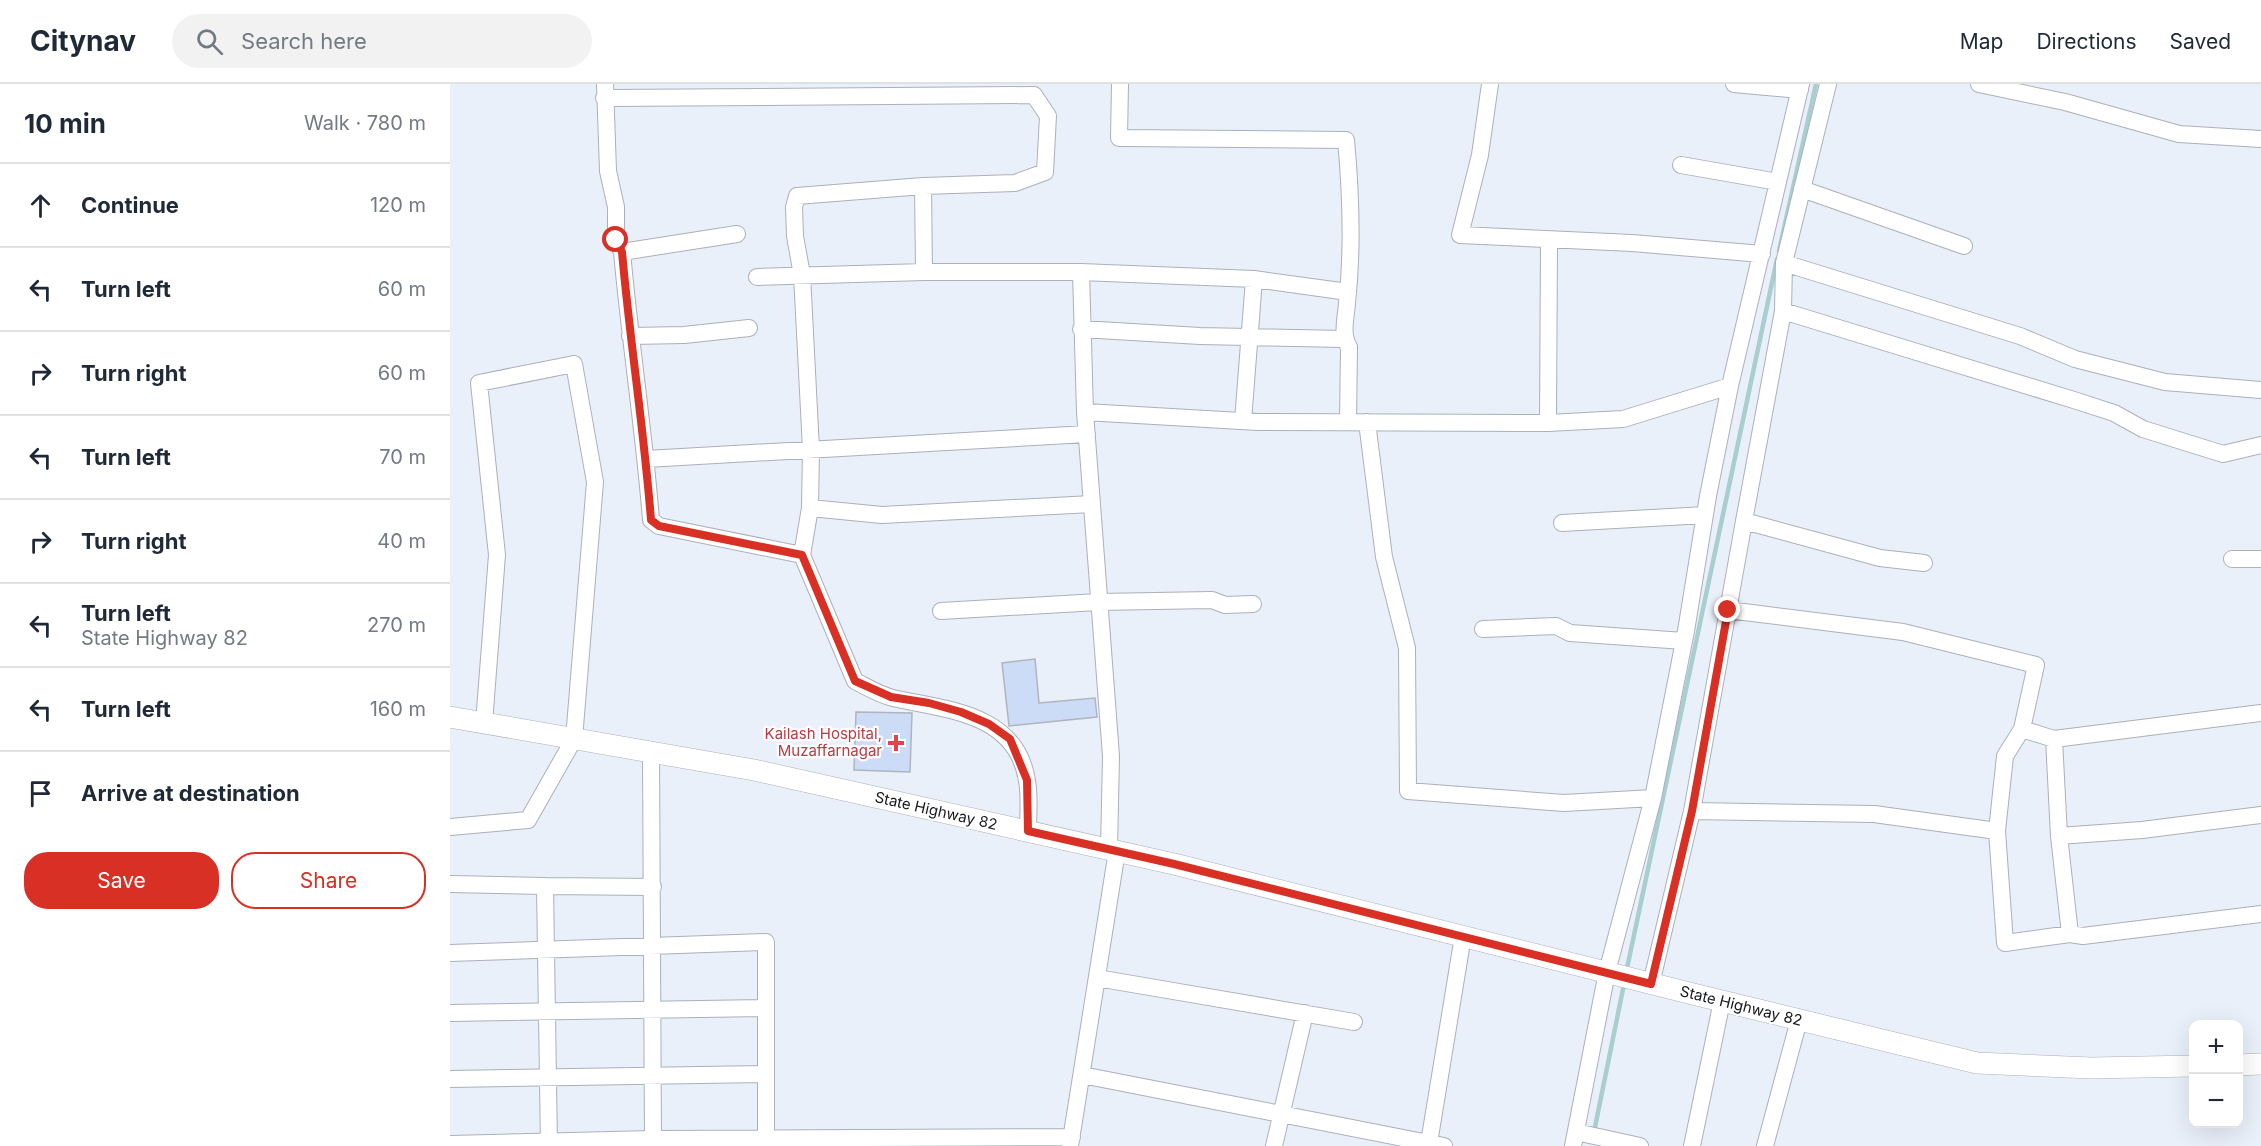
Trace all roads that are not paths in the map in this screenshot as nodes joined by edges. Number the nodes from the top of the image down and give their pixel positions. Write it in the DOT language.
graph roads {
  1 [pos="1120,84"];
  2 [pos="1490,84"];
  3 [pos="1734,84"];
  4 [pos="1828,84"];
  5 [pos="1980,84"];
  6 [pos="1800,87"];
  7 [pos="604,91"];
  8 [pos="2261,139"];
  9 [pos="1681,165"];
  10 [pos="1778,182"];
  11 [pos="923,186"];
  12 [pos="1802,189"];
  13 [pos="737,234"];
  14 [pos="1549,240"];
  15 [pos="1964,246"];
  16 [pos="622,252"];
  17 [pos="1762,254"];
  18 [pos="1785,263"];
  19 [pos="924,272"];
  20 [pos="1081,272"];
  21 [pos="802,275"];
  22 [pos="757,277"];
  23 [pos="1254,279"];
  24 [pos="1348,292"];
  25 [pos="1783,311"];
  26 [pos="749,328"];
  27 [pos="1081,329"];
  28 [pos="630,336"];
  29 [pos="1249,337"];
  30 [pos="1344,339"];
  31 [pos="1730,386"];
  32 [pos="2261,390"];
  33 [pos="1085,412"];
  34 [pos="1243,422"];
  35 [pos="1348,422"];
  36 [pos="1367,422"];
  37 [pos="1548,423"];
  38 [pos="1087,434"];
  39 [pos="2261,445"];
  40 [pos="811,449"];
  41 [pos="646,459"];
  42 [pos="1092,504"];
  43 [pos="810,508"];
  44 [pos="1705,515"];
  45 [pos="1744,521"];
  46 [pos="1563,523"];
  47 [pos="802,555"];
  48 [pos="2232,559"];
  49 [pos="2261,559"];
  50 [pos="1924,563"];
  51 [pos="1098,602"];
  52 [pos="1253,604"];
  53 [pos="1728,610"];
  54 [pos="941,611"];
  55 [pos="1483,628"];
  56 [pos="1684,641"];
  57 [pos="2261,713"];
  58 [pos="450,717"];
  59 [pos="484,723"];
  60 [pos="2022,729"];
  61 [pos="2054,738"];
  62 [pos="574,739"];
  63 [pos="651,753"];
  64 [pos="1653,798"];
  65 [pos="1692,811"];
  66 [pos="2261,814"];
  67 [pos="450,827"];
  68 [pos="1028,831"];
  69 [pos="1997,831"];
  70 [pos="2059,836"];
  71 [pos="1113,850"];
  72 [pos="450,884"];
  73 [pos="545,886"];
  74 [pos="653,887"];
  75 [pos="2261,914"];
  76 [pos="2070,934"];
  77 [pos="1463,936"];
  78 [pos="653,945"];
  79 [pos="546,951"];
  80 [pos="450,953"];
  81 [pos="1627,977"];
  82 [pos="1097,978"];
  83 [pos="1722,1001"];
  84 [pos="766,1008"];
  85 [pos="653,1011"];
  86 [pos="450,1013"];
  87 [pos="547,1013"];
  88 [pos="1305,1013"];
  89 [pos="1799,1020"];
  90 [pos="1354,1022"];
  91 [pos="2261,1064"];
  92 [pos="2243,1065"];
  93 [pos="2189,1066"];
  94 [pos="766,1074"];
  95 [pos="1082,1075"];
  96 [pos="653,1076"];
  97 [pos="548,1077"];
  98 [pos="450,1079"];
  99 [pos="1280,1114"];
  100 [pos="1584,1137"];
  101 [pos="653,1142"];
  102 [pos="766,1142"];
  103 [pos="1071,1142"];
  104 [pos="450,1144"];
  105 [pos="549,1144"];
  106 [pos="1436,1144"];
  107 [pos="1274,1146"];
  108 [pos="1640,1146"];
  109 [pos="1692,1146"];
  110 [pos="1765,1146"];
  1 -- 24 [label="street"];
  2 -- 14 [label="street"];
  3 -- 6 [label="street"];
  4 -- 12 [label="street"];
  5 -- 8 [label="street"];
  6 -- 10 [label="street"];
  7 -- 11 [label="street"];
  7 -- 16 [label="street"];
  9 -- 10 [label="street"];
  10 -- 17 [label="street"];
  11 -- 19 [label="street"];
  11 -- 21 [label="street"];
  12 -- 15 [label="street"];
  12 -- 18 [label="street"];
  13 -- 16 [label="street"];
  14 -- 17 [label="street"];
  14 -- 37 [label="street"];
  16 -- 28 [label="street"];
  17 -- 31 [label="street"];
  18 -- 25 [label="street"];
  18 -- 32 [label="street"];
  19 -- 20 [label="street"];
  19 -- 21 [label="street"];
  20 -- 23 [label="street"];
  20 -- 27 [label="street"];
  21 -- 22 [label="street"];
  21 -- 40 [label="street"];
  23 -- 24 [label="street"];
  23 -- 29 [label="street"];
  24 -- 30 [label="street"];
  25 -- 39 [label="street"];
  25 -- 45 [label="street"];
  26 -- 28 [label="street"];
  27 -- 29 [label="street"];
  27 -- 33 [label="street"];
  28 -- 41 [label="street"];
  29 -- 30 [label="street"];
  29 -- 34 [label="street"];
  30 -- 35 [label="street"];
  31 -- 37 [label="street"];
  31 -- 44 [label="street"];
  33 -- 34 [label="street"];
  33 -- 38 [label="street"];
  34 -- 35 [label="street"];
  35 -- 36 [label="street"];
  36 -- 37 [label="street"];
  36 -- 64 [label="street"];
  38 -- 40 [label="street"];
  38 -- 42 [label="street"];
  40 -- 41 [label="street"];
  40 -- 43 [label="street"];
  41 -- 47 [label="street"];
  42 -- 43 [label="street"];
  42 -- 51 [label="street"];
  43 -- 47 [label="street"];
  44 -- 46 [label="street"];
  44 -- 56 [label="street"];
  45 -- 50 [label="street"];
  45 -- 53 [label="street"];
  47 -- 68 [label="street"];
  48 -- 49 [label="street"];
  51 -- 52 [label="street"];
  51 -- 54 [label="street"];
  51 -- 71 [label="street"];
  53 -- 60 [label="street"];
  53 -- 65 [label="street"];
  55 -- 56 [label="street"];
  56 -- 64 [label="street"];
  57 -- 61 [label="street"];
  58 -- 59 [label="main road, State Highway 82"];
  59 -- 62 [label="main road, State Highway 82"];
  59 -- 62 [label="street"];
  60 -- 61 [label="street"];
  60 -- 69 [label="street"];
  61 -- 70 [label="street"];
  62 -- 63 [label="main road, State Highway 82"];
  62 -- 67 [label="street"];
  63 -- 68 [label="main road, State Highway 82"];
  63 -- 74 [label="street"];
  64 -- 81 [label="street"];
  65 -- 69 [label="street"];
  65 -- 81 [label="street"];
  66 -- 70 [label="street"];
  68 -- 71 [label="main road, State Highway 82"];
  69 -- 76 [label="street"];
  70 -- 76 [label="street"];
  71 -- 77 [label="main road, State Highway 82"];
  71 -- 82 [label="street"];
  72 -- 73 [label="street"];
  73 -- 74 [label="street"];
  73 -- 79 [label="street"];
  74 -- 78 [label="street"];
  75 -- 76 [label="street"];
  77 -- 81 [label="main road, State Highway 82"];
  77 -- 106 [label="street"];
  78 -- 79 [label="street"];
  78 -- 84 [label="street"];
  78 -- 85 [label="street"];
  79 -- 80 [label="street"];
  79 -- 87 [label="street"];
  81 -- 83 [label="main road, State Highway 82"];
  81 -- 100 [label="street"];
  82 -- 88 [label="street"];
  82 -- 95 [label="street"];
  83 -- 89 [label="main road, State Highway 82"];
  83 -- 109 [label="street"];
  84 -- 85 [label="street"];
  84 -- 94 [label="street"];
  85 -- 87 [label="street"];
  85 -- 96 [label="street"];
  86 -- 87 [label="street"];
  87 -- 97 [label="street"];
  88 -- 90 [label="street"];
  88 -- 99 [label="street"];
  89 -- 93 [label="main road, State Highway 82"];
  89 -- 110 [label="street"];
  91 -- 92 [label="main road"];
  94 -- 96 [label="street"];
  94 -- 102 [label="street"];
  95 -- 99 [label="street"];
  95 -- 103 [label="street"];
  96 -- 97 [label="street"];
  96 -- 101 [label="street"];
  97 -- 98 [label="street"];
  97 -- 105 [label="street"];
  99 -- 106 [label="street"];
  99 -- 107 [label="street"];
  100 -- 108 [label="street"];
  101 -- 102 [label="street"];
  101 -- 105 [label="street"];
  102 -- 103 [label="street"];
  104 -- 105 [label="street"];
}
